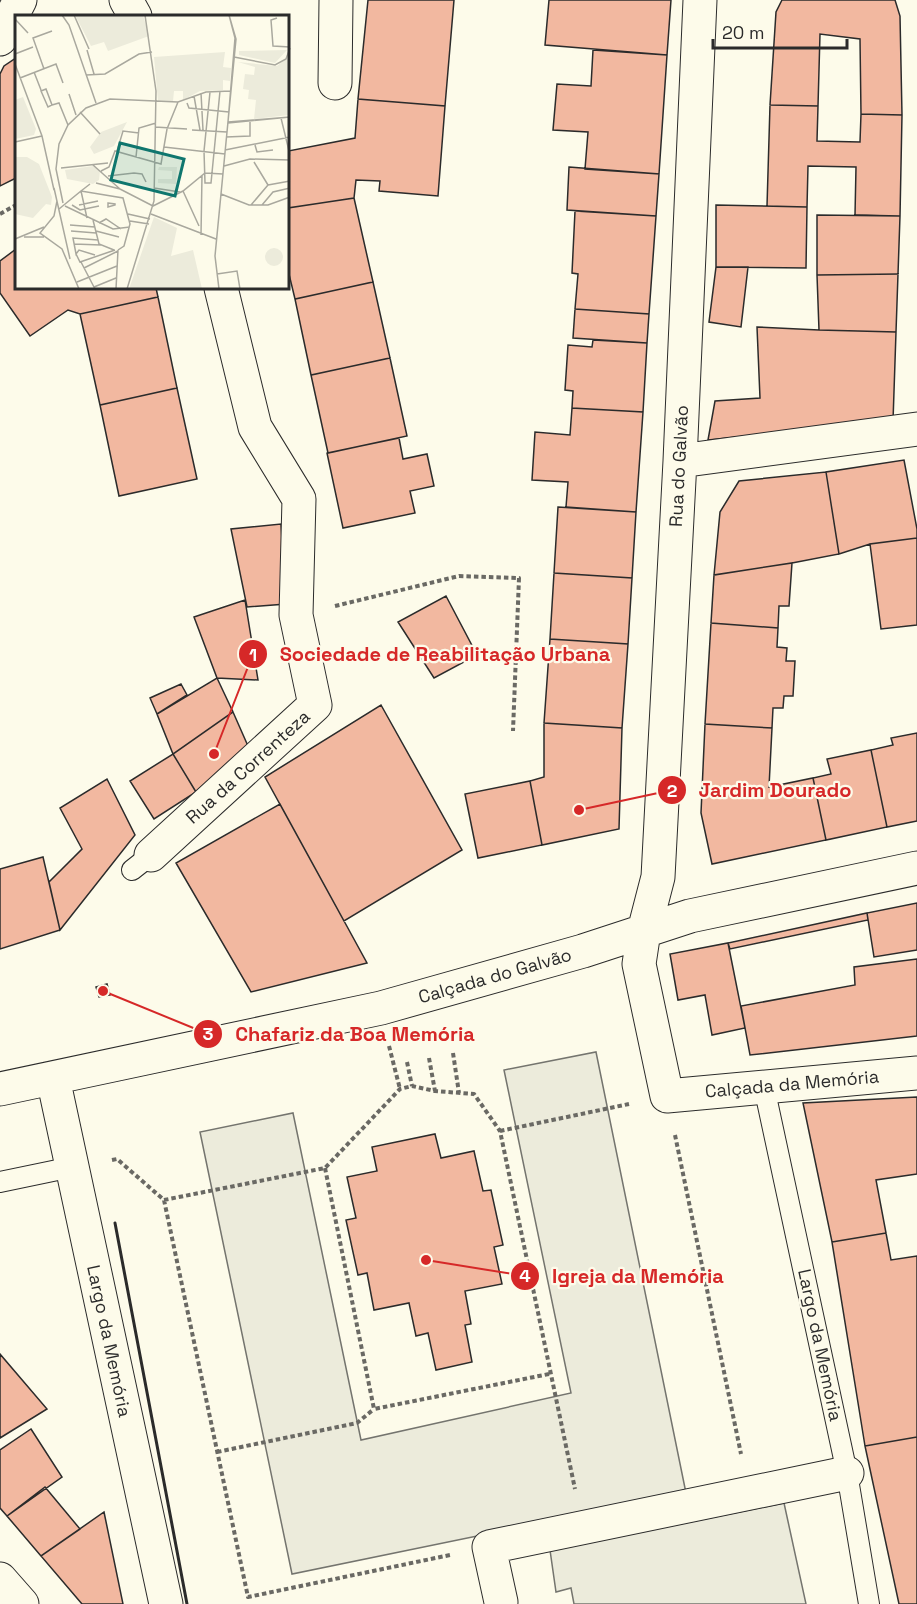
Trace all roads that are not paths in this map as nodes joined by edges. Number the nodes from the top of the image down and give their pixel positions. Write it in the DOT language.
graph roads {
  1 [pos="20,0"];
  2 [pos="126,0"];
  3 [pos="336,0"];
  4 [pos="700,0"];
  5 [pos="134,15"];
  6 [pos="0,39"];
  7 [pos="335,83"];
  8 [pos="221,290"];
  9 [pos="917,429"];
  10 [pos="680,461"];
  11 [pos="142,862"];
  12 [pos="917,868"];
  13 [pos="644,931"];
  14 [pos="917,1073"];
  15 [pos="53,1078"];
  16 [pos="764,1087"];
  17 [pos="0,1089"];
  18 [pos="667,1096"];
  19 [pos="72,1167"];
  20 [pos="0,1182"];
  21 [pos="847,1473"];
  22 [pos="0,1579"];
  23 [pos="501,1602"];
  24 [pos="22,1604"];
  25 [pos="166,1604"];
  26 [pos="869,1604"];
  1 -- 6 [label="street"];
  2 -- 5 [label="street"];
  3 -- 7 [label="street"];
  4 -- 10 [label="street, Rua do Galvão"];
  8 -- 11 [label="street, Rua da Correnteza"];
  9 -- 10 [label="street"];
  10 -- 13 [label="street, Rua do Galvão"];
  12 -- 13 [label="street, Calçada do Galvão"];
  13 -- 15 [label="street, Calçada do Galvão"];
  13 -- 18 [label="street, Rua do Galvão"];
  14 -- 16 [label="street, Calçada da Memória"];
  15 -- 17 [label="street, Calçada do Galvão"];
  15 -- 19 [label="street, Largo da Memória"];
  16 -- 18 [label="street, Calçada da Memória"];
  16 -- 21 [label="lane, Largo da Memória"];
  19 -- 20 [label="lane"];
  19 -- 25 [label="street, Largo da Memória"];
  21 -- 23 [label="street"];
  21 -- 26 [label="lane, Largo da Memória"];
  22 -- 24 [label="street"];
}
